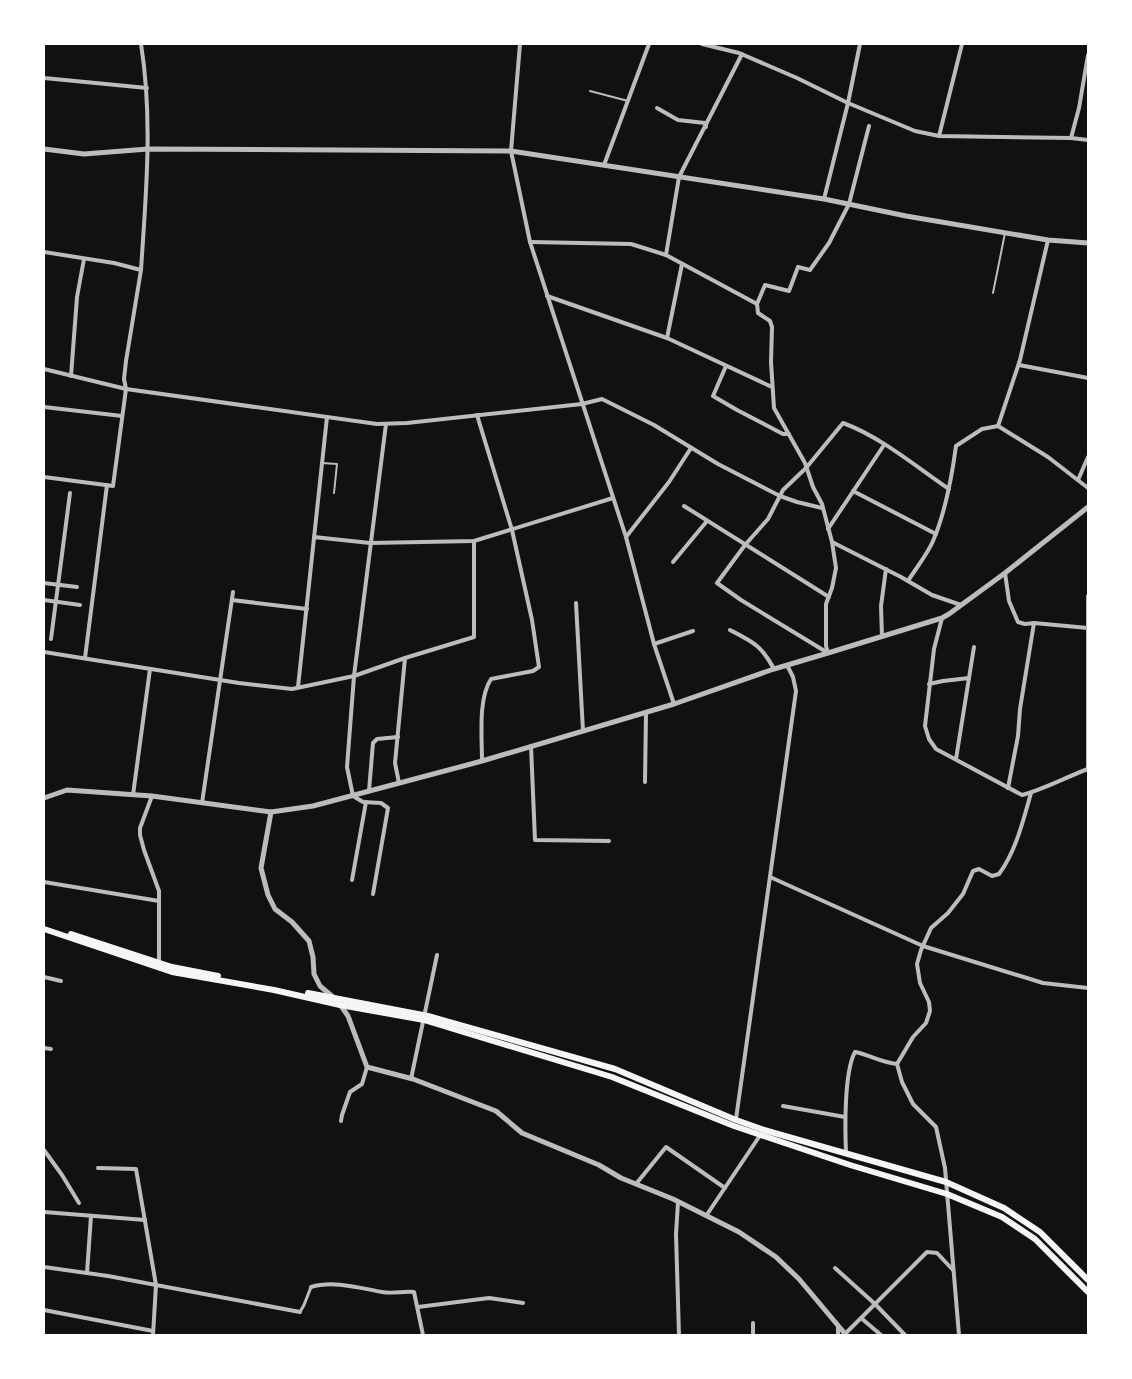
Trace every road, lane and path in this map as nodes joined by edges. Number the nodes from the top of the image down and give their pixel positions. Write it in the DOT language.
graph roads {
  1 [pos="141,44"];
  2 [pos="520,44"];
  3 [pos="649,44"];
  4 [pos="705,44"];
  5 [pos="860,44"];
  6 [pos="962,44"];
  7 [pos="742,54"];
  8 [pos="1088,55"];
  9 [pos="44,78"];
  10 [pos="147,88"];
  11 [pos="590,91"];
  12 [pos="628,101"];
  13 [pos="848,103"];
  14 [pos="657,108"];
  15 [pos="869,126"];
  16 [pos="706,127"];
  17 [pos="938,136"];
  18 [pos="1071,138"];
  19 [pos="1088,140"];
  20 [pos="44,149"];
  21 [pos="148,149"];
  22 [pos="510,151"];
  23 [pos="604,165"];
  24 [pos="679,178"];
  25 [pos="824,199"];
  26 [pos="849,204"];
  27 [pos="1005,233"];
  28 [pos="1048,240"];
  29 [pos="530,242"];
  30 [pos="1088,242"];
  31 [pos="44,252"];
  32 [pos="666,255"];
  33 [pos="84,259"];
  34 [pos="682,264"];
  35 [pos="141,270"];
  36 [pos="993,293"];
  37 [pos="547,296"];
  38 [pos="757,304"];
  39 [pos="668,338"];
  40 [pos="1019,365"];
  41 [pos="726,366"];
  42 [pos="44,369"];
  43 [pos="71,376"];
  44 [pos="1088,378"];
  45 [pos="772,387"];
  46 [pos="126,389"];
  47 [pos="582,404"];
  48 [pos="44,408"];
  49 [pos="477,415"];
  50 [pos="122,416"];
  51 [pos="327,417"];
  52 [pos="386,424"];
  53 [pos="998,426"];
  54 [pos="789,434"];
  55 [pos="884,445"];
  56 [pos="691,448"];
  57 [pos="1088,457"];
  58 [pos="322,462"];
  59 [pos="806,468"];
  60 [pos="44,478"];
  61 [pos="1078,480"];
  62 [pos="107,485"];
  63 [pos="1088,488"];
  64 [pos="949,489"];
  65 [pos="853,491"];
  66 [pos="70,493"];
  67 [pos="334,493"];
  68 [pos="780,496"];
  69 [pos="613,498"];
  70 [pos="684,506"];
  71 [pos="1088,507"];
  72 [pos="822,508"];
  73 [pos="707,520"];
  74 [pos="828,529"];
  75 [pos="512,530"];
  76 [pos="936,534"];
  77 [pos="626,537"];
  78 [pos="314,538"];
  79 [pos="474,540"];
  80 [pos="832,542"];
  81 [pos="370,543"];
  82 [pos="745,545"];
  83 [pos="673,562"];
  84 [pos="886,569"];
  85 [pos="1005,573"];
  86 [pos="908,580"];
  87 [pos="44,583"];
  88 [pos="58,585"];
  89 [pos="77,587"];
  90 [pos="233,592"];
  91 [pos="1088,596"];
  92 [pos="829,597"];
  93 [pos="44,600"];
  94 [pos="232,600"];
  95 [pos="56,602"];
  96 [pos="576,603"];
  97 [pos="80,605"];
  98 [pos="961,605"];
  99 [pos="306,609"];
  100 [pos="942,618"];
  101 [pos="1034,623"];
  102 [pos="1088,628"];
  103 [pos="730,630"];
  104 [pos="693,631"];
  105 [pos="882,637"];
  106 [pos="51,639"];
  107 [pos="654,644"];
  108 [pos="974,647"];
  109 [pos="44,652"];
  110 [pos="828,654"];
  111 [pos="85,658"];
  112 [pos="405,658"];
  113 [pos="787,665"];
  114 [pos="150,669"];
  115 [pos="774,669"];
  116 [pos="354,676"];
  117 [pos="969,678"];
  118 [pos="221,680"];
  119 [pos="929,684"];
  120 [pos="298,687"];
  121 [pos="674,704"];
  122 [pos="646,713"];
  123 [pos="584,731"];
  124 [pos="398,737"];
  125 [pos="531,746"];
  126 [pos="956,759"];
  127 [pos="482,760"];
  128 [pos="1088,769"];
  129 [pos="645,782"];
  130 [pos="399,783"];
  131 [pos="1008,788"];
  132 [pos="369,791"];
  133 [pos="1030,793"];
  134 [pos="133,795"];
  135 [pos="152,796"];
  136 [pos="353,796"];
  137 [pos="44,798"];
  138 [pos="366,802"];
  139 [pos="202,803"];
  140 [pos="271,812"];
  141 [pos="609,841"];
  142 [pos="770,877"];
  143 [pos="352,880"];
  144 [pos="44,882"];
  145 [pos="374,894"];
  146 [pos="159,901"];
  147 [pos="44,925"];
  148 [pos="44,929"];
  149 [pos="923,946"];
  150 [pos="437,955"];
  151 [pos="160,962"];
  152 [pos="44,977"];
  153 [pos="61,980"];
  154 [pos="1088,988"];
  155 [pos="335,998"];
  156 [pos="340,1005"];
  157 [pos="424,1017"];
  158 [pos="44,1048"];
  159 [pos="51,1049"];
  160 [pos="897,1064"];
  161 [pos="367,1067"];
  162 [pos="411,1079"];
  163 [pos="782,1106"];
  164 [pos="845,1118"];
  165 [pos="736,1120"];
  166 [pos="341,1121"];
  167 [pos="762,1133"];
  168 [pos="44,1150"];
  169 [pos="846,1153"];
  170 [pos="98,1168"];
  171 [pos="946,1182"];
  172 [pos="636,1184"];
  173 [pos="725,1188"];
  174 [pos="947,1194"];
  175 [pos="678,1202"];
  176 [pos="79,1203"];
  177 [pos="44,1212"];
  178 [pos="91,1216"];
  179 [pos="706,1216"];
  180 [pos="145,1220"];
  181 [pos="44,1267"];
  182 [pos="834,1268"];
  183 [pos="954,1271"];
  184 [pos="87,1273"];
  185 [pos="1088,1280"];
  186 [pos="156,1285"];
  187 [pos="311,1287"];
  188 [pos="1088,1292"];
  189 [pos="523,1303"];
  190 [pos="875,1304"];
  191 [pos="418,1306"];
  192 [pos="44,1310"];
  193 [pos="300,1312"];
  194 [pos="861,1318"];
  195 [pos="753,1323"];
  196 [pos="838,1326"];
  197 [pos="153,1333"];
  198 [pos="423,1335"];
  199 [pos="679,1335"];
  200 [pos="753,1335"];
  201 [pos="838,1335"];
  202 [pos="846,1335"];
  203 [pos="881,1335"];
  204 [pos="905,1335"];
  205 [pos="959,1335"];
  1 -- 10 [label="street"];
  2 -- 22 [label="street"];
  3 -- 12 [label="street"];
  4 -- 7 [label="street"];
  5 -- 13 [label="street"];
  6 -- 17 [label="street"];
  7 -- 13 [label="street"];
  7 -- 16 [label="street"];
  8 -- 18 [label="street"];
  9 -- 10 [label="street"];
  10 -- 21 [label="street"];
  11 -- 12 [label="lane"];
  12 -- 23 [label="street"];
  13 -- 17 [label="street"];
  13 -- 25 [label="street"];
  14 -- 16 [label="street"];
  15 -- 26 [label="street"];
  16 -- 24 [label="street"];
  17 -- 18 [label="street"];
  18 -- 19 [label="street"];
  20 -- 21 [label="street"];
  21 -- 22 [label="street"];
  21 -- 35 [label="street"];
  22 -- 23 [label="street"];
  22 -- 29 [label="street"];
  23 -- 24 [label="street"];
  24 -- 25 [label="street"];
  24 -- 32 [label="street"];
  25 -- 26 [label="street"];
  26 -- 27 [label="street"];
  26 -- 38 [label="street"];
  27 -- 28 [label="street"];
  27 -- 36 [label="lane"];
  28 -- 30 [label="street"];
  28 -- 40 [label="street"];
  29 -- 32 [label="street"];
  29 -- 37 [label="street"];
  31 -- 33 [label="street"];
  32 -- 34 [label="street"];
  33 -- 35 [label="street"];
  33 -- 43 [label="street"];
  34 -- 38 [label="street"];
  34 -- 39 [label="street"];
  35 -- 46 [label="street"];
  37 -- 39 [label="street"];
  37 -- 47 [label="street"];
  38 -- 45 [label="street"];
  39 -- 41 [label="street"];
  40 -- 44 [label="street"];
  40 -- 53 [label="street"];
  41 -- 45 [label="street"];
  41 -- 54 [label="street"];
  42 -- 43 [label="street"];
  43 -- 46 [label="street"];
  45 -- 54 [label="street"];
  46 -- 50 [label="street"];
  46 -- 51 [label="street"];
  47 -- 49 [label="street"];
  47 -- 56 [label="street"];
  47 -- 69 [label="street"];
  48 -- 50 [label="street"];
  49 -- 52 [label="street"];
  49 -- 75 [label="street"];
  50 -- 62 [label="street"];
  51 -- 52 [label="street"];
  51 -- 58 [label="street"];
  52 -- 81 [label="street"];
  53 -- 61 [label="street"];
  53 -- 64 [label="street"];
  54 -- 59 [label="street"];
  55 -- 59 [label="street"];
  55 -- 64 [label="street"];
  55 -- 65 [label="street"];
  56 -- 68 [label="street"];
  56 -- 77 [label="street"];
  57 -- 61 [label="street"];
  58 -- 67 [label="lane"];
  58 -- 78 [label="street"];
  59 -- 68 [label="street"];
  59 -- 72 [label="street"];
  60 -- 62 [label="street"];
  61 -- 63 [label="street"];
  62 -- 111 [label="street"];
  64 -- 76 [label="street"];
  65 -- 74 [label="street"];
  65 -- 76 [label="street"];
  66 -- 88 [label="street"];
  68 -- 72 [label="street"];
  68 -- 82 [label="street"];
  69 -- 75 [label="street"];
  69 -- 77 [label="street"];
  70 -- 73 [label="street"];
  71 -- 85 [label="street"];
  72 -- 74 [label="street"];
  73 -- 82 [label="street"];
  73 -- 83 [label="street"];
  74 -- 80 [label="street"];
  75 -- 79 [label="street"];
  75 -- 127 [label="street"];
  76 -- 86 [label="street"];
  77 -- 107 [label="street"];
  78 -- 81 [label="street"];
  78 -- 99 [label="street"];
  79 -- 81 [label="street"];
  79 -- 112 [label="street"];
  80 -- 84 [label="street"];
  80 -- 92 [label="street"];
  81 -- 116 [label="street"];
  82 -- 92 [label="street"];
  82 -- 110 [label="street"];
  84 -- 86 [label="street"];
  84 -- 105 [label="street"];
  85 -- 98 [label="street"];
  85 -- 101 [label="street"];
  86 -- 98 [label="street"];
  87 -- 88 [label="street"];
  88 -- 89 [label="street"];
  88 -- 95 [label="street"];
  90 -- 94 [label="street"];
  91 -- 102 [label="street"];
  92 -- 110 [label="street"];
  93 -- 95 [label="street"];
  94 -- 99 [label="street"];
  94 -- 118 [label="street"];
  95 -- 97 [label="street"];
  95 -- 106 [label="street"];
  96 -- 123 [label="street"];
  98 -- 100 [label="street"];
  99 -- 120 [label="street"];
  100 -- 105 [label="street"];
  100 -- 119 [label="street"];
  101 -- 102 [label="street"];
  101 -- 131 [label="street"];
  102 -- 128 [label="street"];
  103 -- 115 [label="street"];
  104 -- 107 [label="street"];
  105 -- 110 [label="street"];
  107 -- 121 [label="street"];
  108 -- 117 [label="street"];
  109 -- 111 [label="street"];
  110 -- 113 [label="street"];
  111 -- 114 [label="street"];
  112 -- 116 [label="street"];
  112 -- 124 [label="street"];
  113 -- 115 [label="street"];
  113 -- 142 [label="street"];
  114 -- 118 [label="street"];
  114 -- 134 [label="street"];
  115 -- 121 [label="street"];
  116 -- 120 [label="street"];
  116 -- 136 [label="street"];
  117 -- 119 [label="street"];
  117 -- 126 [label="street"];
  118 -- 120 [label="street"];
  118 -- 139 [label="street"];
  119 -- 126 [label="street"];
  121 -- 122 [label="street"];
  122 -- 123 [label="street"];
  122 -- 129 [label="street"];
  123 -- 125 [label="street"];
  124 -- 130 [label="street"];
  124 -- 132 [label="street"];
  125 -- 127 [label="street"];
  125 -- 141 [label="street"];
  126 -- 131 [label="street"];
  127 -- 130 [label="street"];
  128 -- 133 [label="street"];
  130 -- 132 [label="street"];
  131 -- 133 [label="street"];
  132 -- 136 [label="street"];
  133 -- 149 [label="street"];
  134 -- 135 [label="street"];
  134 -- 137 [label="street"];
  135 -- 139 [label="street"];
  135 -- 146 [label="street"];
  136 -- 138 [label="street"];
  136 -- 140 [label="street"];
  138 -- 143 [label="street"];
  138 -- 145 [label="street"];
  139 -- 140 [label="street"];
  140 -- 155 [label="street"];
  142 -- 149 [label="street"];
  142 -- 165 [label="street"];
  144 -- 146 [label="street"];
  146 -- 151 [label="street"];
  147 -- 151 [label="highway"];
  148 -- 156 [label="highway"];
  149 -- 154 [label="street"];
  149 -- 160 [label="street"];
  150 -- 157 [label="street"];
  151 -- 155 [label="highway"];
  152 -- 153 [label="street"];
  155 -- 156 [label="street"];
  155 -- 157 [label="highway"];
  156 -- 157 [label="highway"];
  156 -- 161 [label="street"];
  157 -- 162 [label="street"];
  157 -- 165 [label="highway"];
  157 -- 167 [label="highway"];
  158 -- 159 [label="street"];
  160 -- 164 [label="street"];
  160 -- 171 [label="street"];
  161 -- 162 [label="street"];
  161 -- 166 [label="street"];
  162 -- 172 [label="street"];
  163 -- 164 [label="street"];
  164 -- 169 [label="street"];
  165 -- 167 [label="highway"];
  167 -- 169 [label="highway"];
  167 -- 173 [label="street"];
  167 -- 174 [label="highway"];
  168 -- 176 [label="street"];
  169 -- 171 [label="highway"];
  170 -- 180 [label="street"];
  171 -- 174 [label="street"];
  171 -- 185 [label="highway"];
  172 -- 173 [label="street"];
  172 -- 175 [label="street"];
  173 -- 179 [label="street"];
  174 -- 183 [label="street"];
  174 -- 188 [label="highway"];
  175 -- 179 [label="street"];
  175 -- 199 [label="street"];
  177 -- 178 [label="street"];
  178 -- 180 [label="street"];
  178 -- 184 [label="street"];
  179 -- 196 [label="street"];
  180 -- 186 [label="street"];
  181 -- 184 [label="street"];
  182 -- 190 [label="street"];
  183 -- 190 [label="street"];
  183 -- 205 [label="street"];
  184 -- 186 [label="street"];
  186 -- 193 [label="street"];
  186 -- 197 [label="street"];
  187 -- 191 [label="street"];
  187 -- 193 [label="street"];
  189 -- 191 [label="street"];
  190 -- 194 [label="street"];
  190 -- 204 [label="street"];
  191 -- 198 [label="street"];
  192 -- 197 [label="street"];
  194 -- 202 [label="street"];
  194 -- 203 [label="street"];
  195 -- 200 [label="street"];
  196 -- 201 [label="street"];
  196 -- 202 [label="street"];
}
